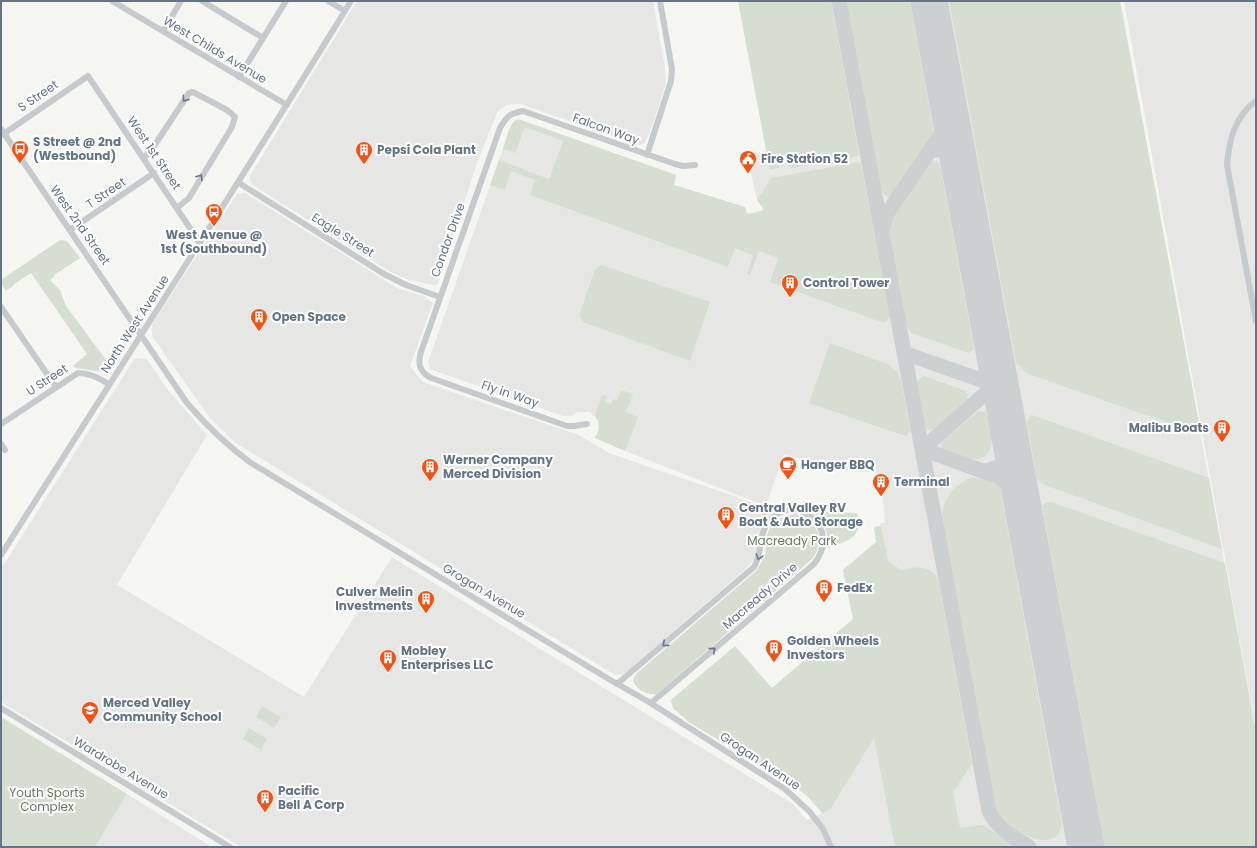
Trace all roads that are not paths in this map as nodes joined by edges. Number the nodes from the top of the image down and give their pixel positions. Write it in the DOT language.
graph roads {
  1 [pos="112,1"];
  2 [pos="182,1"];
  3 [pos="202,1"];
  4 [pos="286,1"];
  5 [pos="328,1"];
  6 [pos="351,1"];
  7 [pos="660,1"];
  8 [pos="345,11"];
  9 [pos="163,31"];
  10 [pos="263,38"];
  11 [pos="88,76"];
  12 [pos="239,77"];
  13 [pos="1256,101"];
  14 [pos="287,106"];
  15 [pos="510,114"];
  16 [pos="2,132"];
  17 [pos="647,155"];
  18 [pos="144,158"];
  19 [pos="695,165"];
  20 [pos="154,173"];
  21 [pos="239,183"];
  22 [pos="178,208"];
  23 [pos="70,230"];
  24 [pos="200,243"];
  25 [pos="440,297"];
  26 [pos="1,307"];
  27 [pos="1256,321"];
  28 [pos="142,334"];
  29 [pos="426,375"];
  30 [pos="109,384"];
  31 [pos="56,387"];
  32 [pos="1,424"];
  33 [pos="587,424"];
  34 [pos="1,444"];
  35 [pos="5,450"];
  36 [pos="1,555"];
  37 [pos="617,684"];
  38 [pos="651,703"];
  39 [pos="1,708"];
  40 [pos="230,847"];
  41 [pos="831,847"];
  1 -- 9 [label="street, West Childs Avenue"];
  2 -- 9 [label="street"];
  3 -- 10 [label="street"];
  4 -- 10 [label="street"];
  5 -- 8 [label="street"];
  6 -- 8 [label="street, North West Avenue"];
  7 -- 17 [label="street"];
  8 -- 14 [label="street, North West Avenue"];
  9 -- 12 [label="street, West Childs Avenue"];
  10 -- 12 [label="street"];
  11 -- 16 [label="street, S Street"];
  11 -- 18 [label="street, West 1st Street"];
  12 -- 14 [label="street, West Childs Avenue"];
  13 -- 27 [label="street"];
  14 -- 21 [label="street, North West Avenue"];
  15 -- 17 [label="street, Falcon Way"];
  15 -- 25 [label="street, Condor Drive"];
  16 -- 23 [label="street, West 2nd Street"];
  17 -- 19 [label="street, Falcon Way"];
  18 -- 20 [label="street, West 1st Street"];
  22 -- 18 [label="street, one-way"];
  20 -- 22 [label="street, West 1st Street"];
  20 -- 23 [label="street, T Street"];
  21 -- 24 [label="street, North West Avenue"];
  21 -- 25 [label="street, Eagle Street"];
  22 -- 24 [label="street, West 1st Street"];
  23 -- 28 [label="street, West 2nd Street"];
  24 -- 28 [label="street, North West Avenue"];
  25 -- 29 [label="street, Condor Drive"];
  26 -- 31 [label="street"];
  28 -- 30 [label="street, North West Avenue"];
  28 -- 37 [label="street, Grogan Avenue"];
  29 -- 33 [label="street, Fly in Way"];
  30 -- 31 [label="street, U Street"];
  30 -- 36 [label="street, North West Avenue"];
  31 -- 32 [label="street, U Street"];
  34 -- 35 [label="street"];
  37 -- 38 [label="street, Grogan Avenue"];
  38 -- 37 [label="street, Macready Drive, one-way"];
  38 -- 41 [label="street, Grogan Avenue"];
  39 -- 40 [label="street, Wardrobe Avenue"];
}
